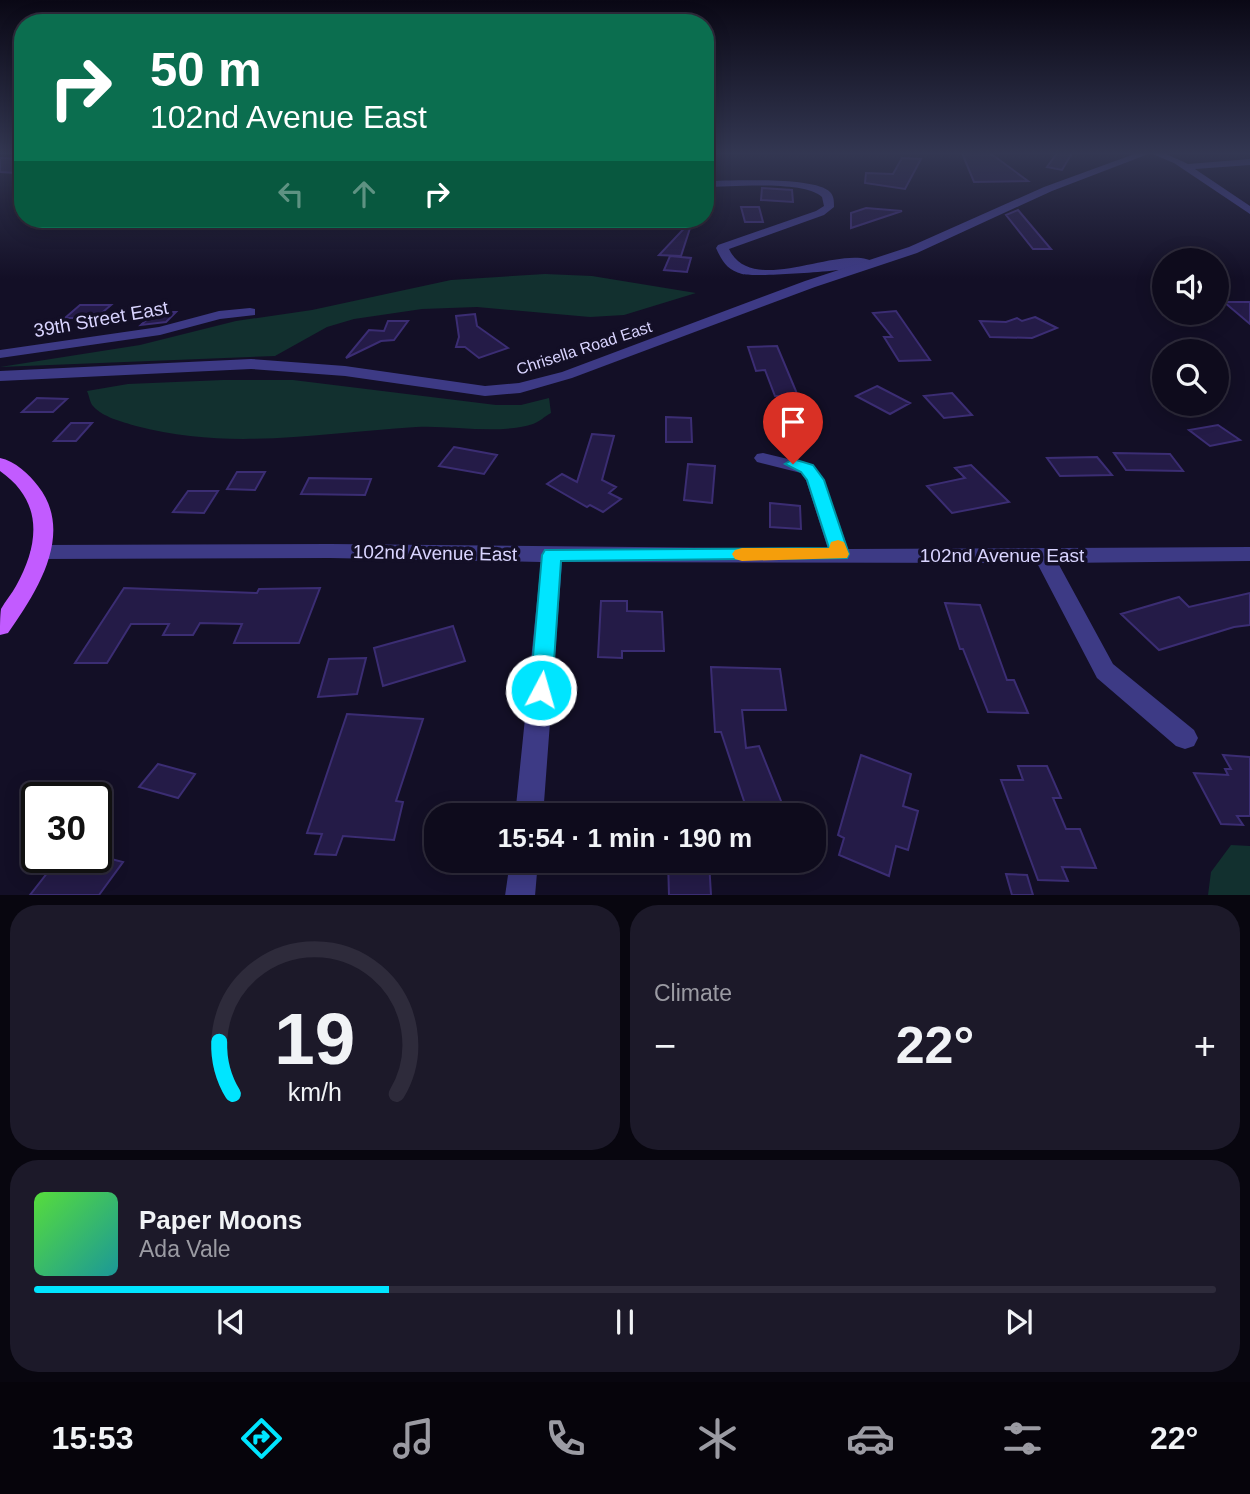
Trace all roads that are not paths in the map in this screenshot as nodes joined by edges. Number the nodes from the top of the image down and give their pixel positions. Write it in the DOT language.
graph roads {
  1 [pos="826,195"];
  2 [pos="1036,195"];
  3 [pos="1226,195"];
  4 [pos="1250,211"];
  5 [pos="871,264"];
  6 [pos="250,312"];
  7 [pos="0,354"];
  8 [pos="0,376"];
  9 [pos="763,458"];
  10 [pos="0,463"];
  11 [pos="40,552"];
  12 [pos="840,554"];
  13 [pos="1250,554"];
  14 [pos="552,555"];
  15 [pos="1044,556"];
  16 [pos="0,626"];
  17 [pos="1185,738"];
  18 [pos="530,803"];
  19 [pos="523,873"];
  20 [pos="520,895"];
  1 -- 5 [label="street"];
  2 -- 5 [label="street, Chrisella Road East"];
  3 -- 4 [label="street"];
  5 -- 8 [label="street, Chrisella Road East"];
  6 -- 7 [label="street, 39th Street East"];
  9 -- 12 [label="street"];
  10 -- 11 [label="main road"];
  11 -- 14 [label="street, 102nd Avenue East"];
  11 -- 16 [label="main road"];
  12 -- 14 [label="street, 102nd Avenue East"];
  12 -- 15 [label="street, 102nd Avenue East"];
  13 -- 15 [label="street, 102nd Avenue East"];
  14 -- 18 [label="street"];
  15 -- 17 [label="street"];
  19 -- 20 [label="street"];
}
